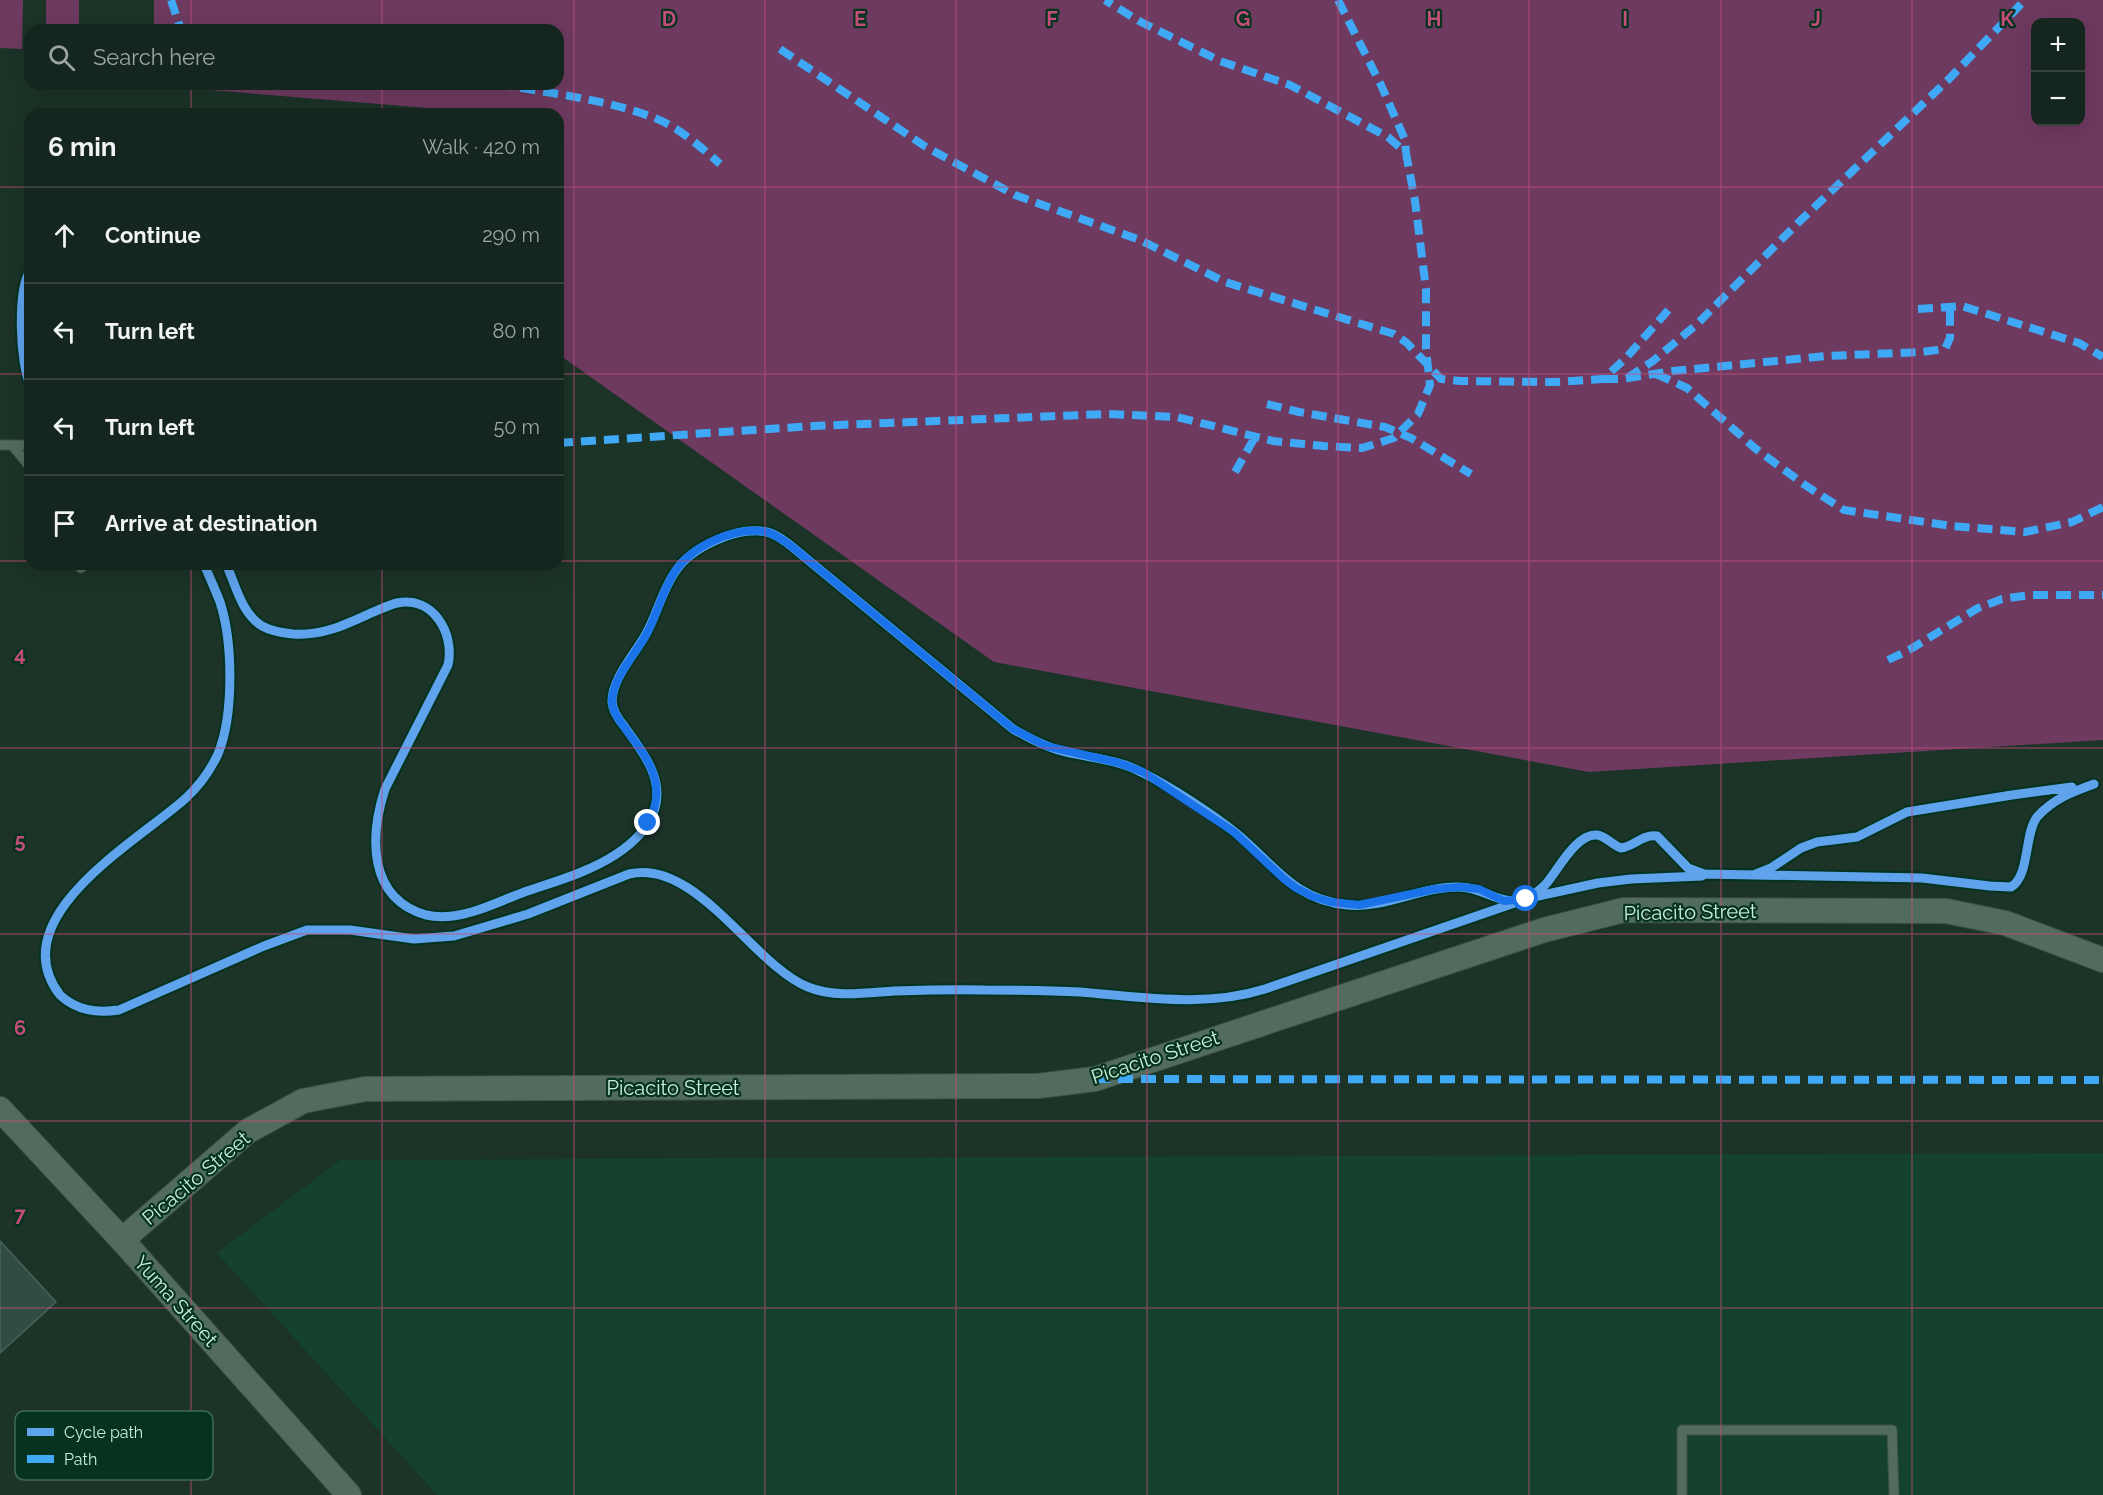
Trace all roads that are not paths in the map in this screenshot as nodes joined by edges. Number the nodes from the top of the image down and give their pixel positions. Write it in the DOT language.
graph roads {
  1 [pos="0,445"];
  2 [pos="12,445"];
  3 [pos="24,445"];
  4 [pos="24,460"];
  5 [pos="2103,960"];
  6 [pos="0,1109"];
  7 [pos="122,1240"];
  8 [pos="349,1495"];
  9 [pos="1682,1495"];
  10 [pos="1894,1495"];
  1 -- 2 [label="lane"];
  2 -- 3 [label="lane"];
  2 -- 4 [label="lane"];
  5 -- 7 [label="street, Picacito Street"];
  6 -- 7 [label="street, Yuma Street"];
  7 -- 8 [label="street, Yuma Street"];
  9 -- 10 [label="lane"];
}
